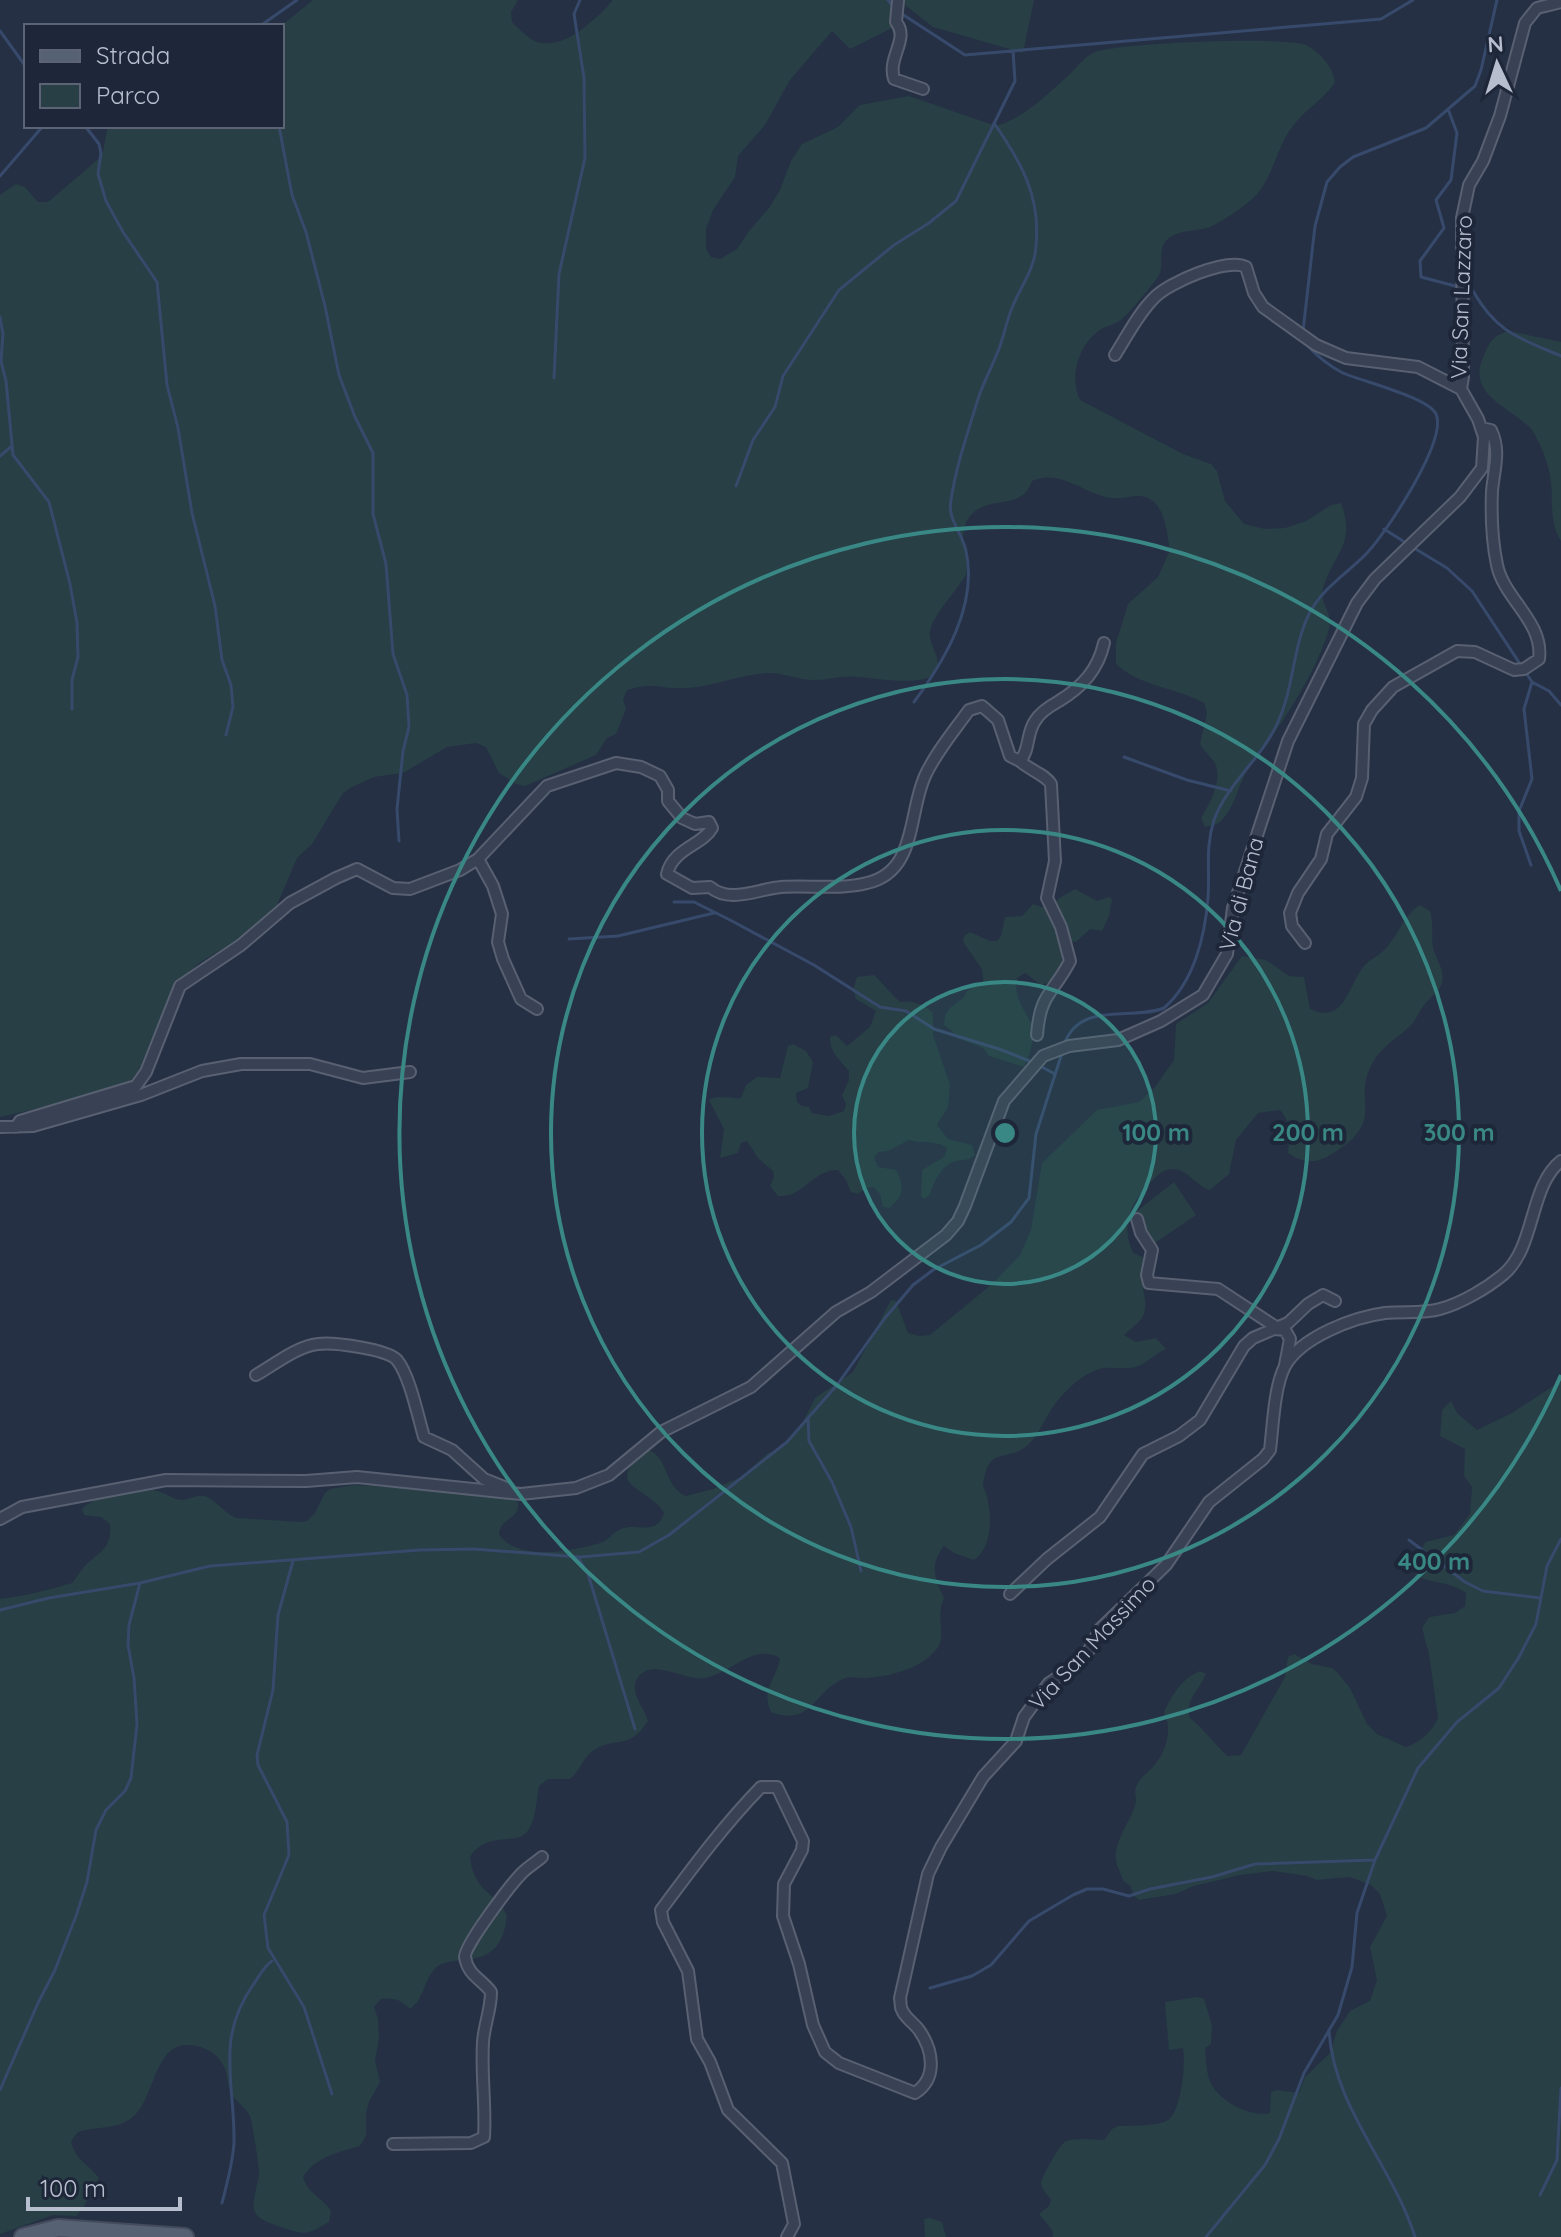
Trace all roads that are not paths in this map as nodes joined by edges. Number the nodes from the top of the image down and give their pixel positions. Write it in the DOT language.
graph roads {
  1 [pos="898,0"];
  2 [pos="1561,2"];
  3 [pos="923,89"];
  4 [pos="1115,355"];
  5 [pos="1461,389"];
  6 [pos="1481,428"];
  7 [pos="1104,643"];
  8 [pos="1020,761"];
  9 [pos="478,859"];
  10 [pos="1305,943"];
  11 [pos="537,1009"];
  12 [pos="1037,1035"];
  13 [pos="410,1072"];
  14 [pos="0,1127"];
  15 [pos="16,1127"];
  16 [pos="1561,1161"];
  17 [pos="1137,1219"];
  18 [pos="1335,1301"];
  19 [pos="1274,1328"];
  20 [pos="1285,1367"];
  21 [pos="256,1375"];
  22 [pos="521,1494"];
  23 [pos="0,1519"];
  24 [pos="1010,1594"];
  25 [pos="542,1857"];
  26 [pos="393,2144"];
  27 [pos="23,2237"];
  28 [pos="185,2237"];
  29 [pos="787,2237"];
  1 -- 3 [label="street"];
  2 -- 5 [label="street, Via San Lazzaro"];
  4 -- 5 [label="street, Via San Lazzaro"];
  5 -- 6 [label="street, Via di Bana"];
  6 -- 10 [label="street"];
  6 -- 22 [label="street, Via di Bana"];
  7 -- 8 [label="street"];
  8 -- 9 [label="street"];
  8 -- 12 [label="street"];
  9 -- 11 [label="street"];
  9 -- 15 [label="street"];
  13 -- 15 [label="street"];
  14 -- 15 [label="street"];
  16 -- 20 [label="street"];
  17 -- 19 [label="street"];
  18 -- 19 [label="street"];
  19 -- 20 [label="street"];
  19 -- 24 [label="street"];
  20 -- 29 [label="street, Via San Massimo"];
  21 -- 22 [label="street"];
  22 -- 23 [label="street, Via di Bana"];
  25 -- 26 [label="street"];
  27 -- 28 [label="main road"];
}
